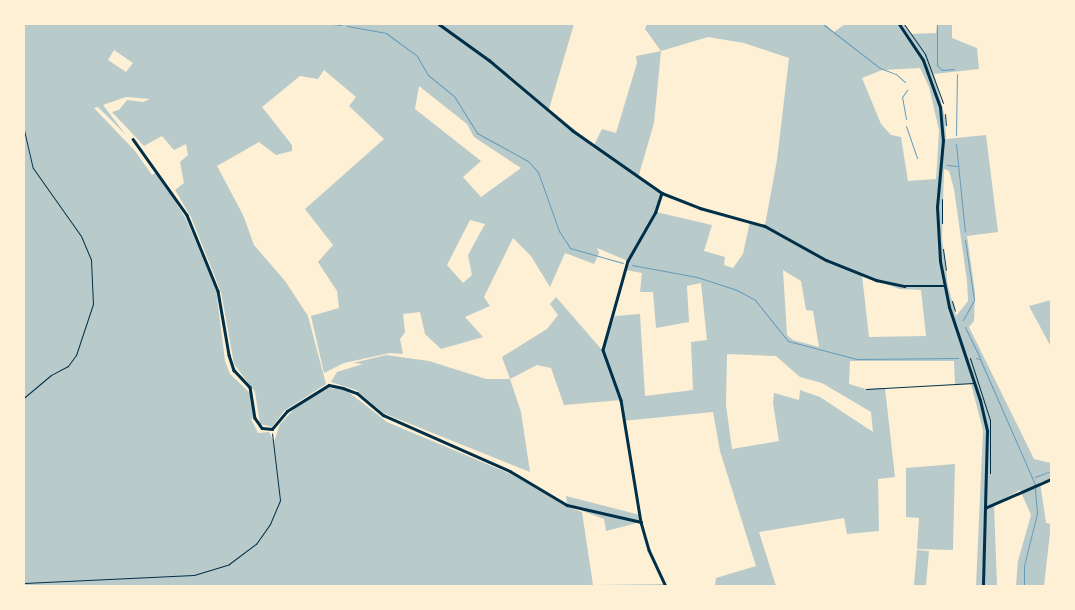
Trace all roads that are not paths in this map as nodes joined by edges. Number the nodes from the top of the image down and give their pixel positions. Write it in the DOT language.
graph roads {
  1 [pos="439,24"];
  2 [pos="899,24"];
  3 [pos="133,139"];
  4 [pos="662,193"];
  5 [pos="944,286"];
  6 [pos="974,383"];
  7 [pos="866,389"];
  8 [pos="1051,479"];
  9 [pos="984,508"];
  10 [pos="641,522"];
  11 [pos="666,586"];
  12 [pos="983,586"];
  1 -- 4 [label="street"];
  2 -- 5 [label="street"];
  3 -- 10 [label="street"];
  4 -- 5 [label="street"];
  4 -- 10 [label="street"];
  5 -- 6 [label="street"];
  6 -- 7 [label="lane"];
  6 -- 9 [label="street"];
  8 -- 9 [label="street"];
  9 -- 12 [label="street"];
  10 -- 11 [label="street"];
}
